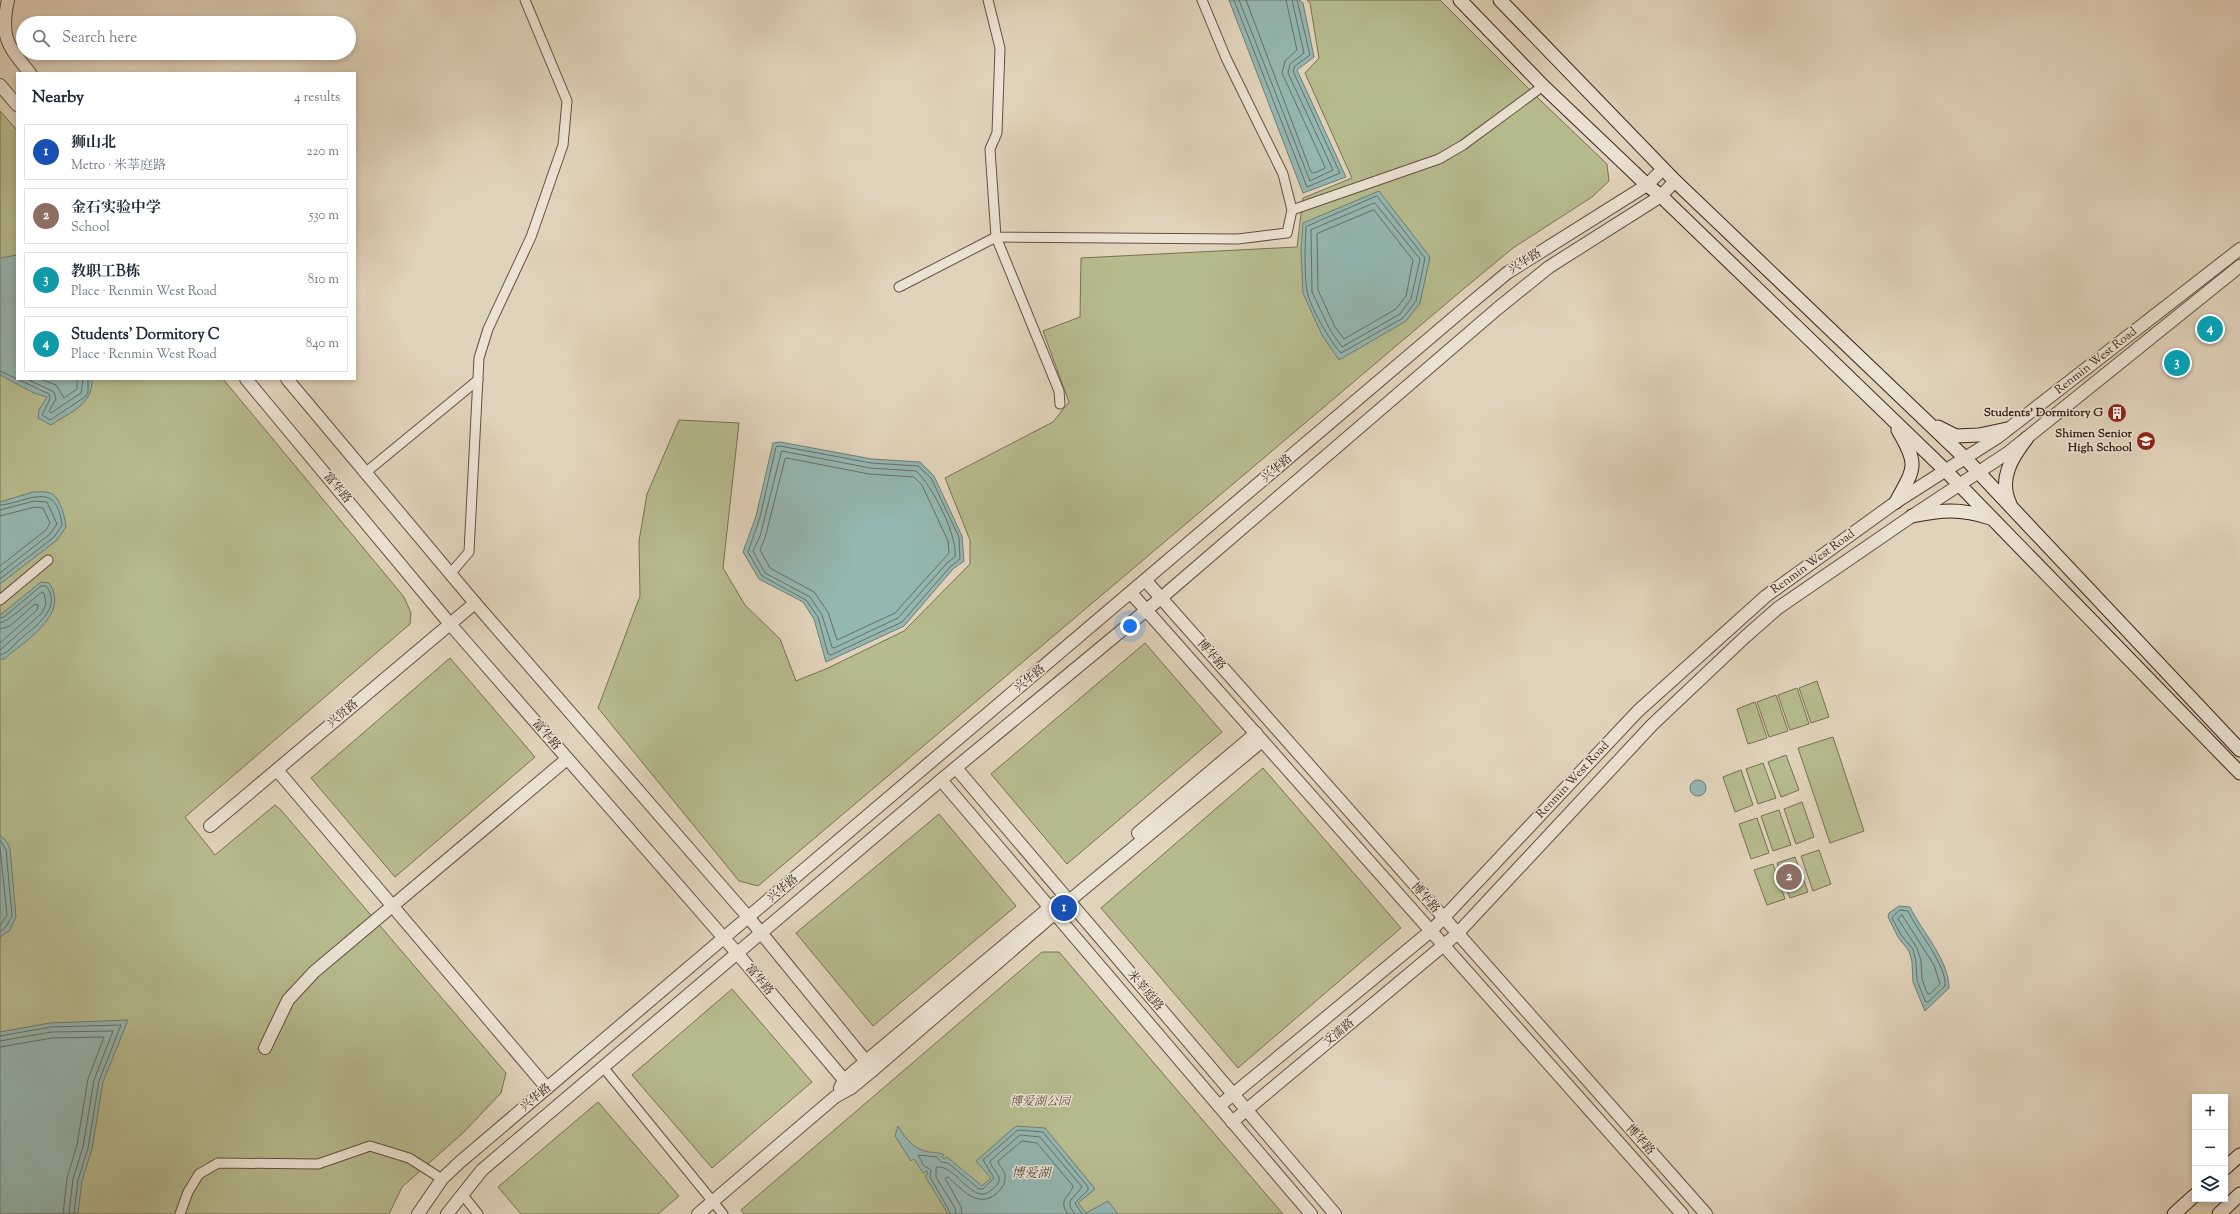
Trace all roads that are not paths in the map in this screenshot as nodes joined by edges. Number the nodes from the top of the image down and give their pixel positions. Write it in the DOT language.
graph roads {
  1 [pos="8,0"];
  2 [pos="526,0"];
  3 [pos="988,0"];
  4 [pos="1202,0"];
  5 [pos="1460,0"];
  6 [pos="1500,0"];
  7 [pos="1,32"];
  8 [pos="16,56"];
  9 [pos="19,60"];
  10 [pos="29,72"];
  11 [pos="0,85"];
  12 [pos="1543,86"];
  13 [pos="16,104"];
  14 [pos="1663,169"];
  15 [pos="1675,181"];
  16 [pos="1647,185"];
  17 [pos="1661,196"];
  18 [pos="1292,210"];
  19 [pos="996,237"];
  20 [pos="2240,249"];
  21 [pos="2240,266"];
  22 [pos="899,288"];
  23 [pos="247,380"];
  24 [pos="288,380"];
  25 [pos="478,380"];
  26 [pos="1060,404"];
  27 [pos="1890,417"];
  28 [pos="1928,424"];
  29 [pos="2008,429"];
  30 [pos="2027,438"];
  31 [pos="1965,458"];
  32 [pos="1946,471"];
  33 [pos="1978,472"];
  34 [pos="365,473"];
  35 [pos="1959,485"];
  36 [pos="1896,502"];
  37 [pos="2012,509"];
  38 [pos="1912,516"];
  39 [pos="1994,519"];
  40 [pos="48,560"];
  41 [pos="450,574"];
  42 [pos="1146,581"];
  43 [pos="1131,593"];
  44 [pos="1161,598"];
  45 [pos="0,600"];
  46 [pos="475,603"];
  47 [pos="1146,609"];
  48 [pos="450,624"];
  49 [pos="1259,737"];
  50 [pos="2240,750"];
  51 [pos="567,759"];
  52 [pos="956,768"];
  53 [pos="277,770"];
  54 [pos="2240,773"];
  55 [pos="941,780"];
  56 [pos="210,826"];
  57 [pos="1066,898"];
  58 [pos="392,905"];
  59 [pos="1052,910"];
  60 [pos="749,918"];
  61 [pos="1444,919"];
  62 [pos="1432,930"];
  63 [pos="761,933"];
  64 [pos="1457,934"];
  65 [pos="723,939"];
  66 [pos="1445,945"];
  67 [pos="737,953"];
  68 [pos="265,1048"];
  69 [pos="870,1066"];
  70 [pos="603,1067"];
  71 [pos="847,1084"];
  72 [pos="547,1088"];
  73 [pos="1233,1094"];
  74 [pos="1219,1106"];
  75 [pos="1246,1110"];
  76 [pos="1232,1122"];
  77 [pos="2240,1155"];
  78 [pos="2227,1166"];
  79 [pos="442,1179"];
  80 [pos="462,1194"];
  81 [pos="2240,1194"];
  82 [pos="2192,1198"];
  83 [pos="713,1202"];
  84 [pos="180,1214"];
  85 [pos="418,1214"];
  86 [pos="447,1214"];
  87 [pos="478,1214"];
  88 [pos="698,1214"];
  89 [pos="723,1214"];
  90 [pos="1311,1214"];
  91 [pos="1334,1214"];
  92 [pos="1682,1214"];
  93 [pos="1706,1214"];
  94 [pos="2174,1214"];
  95 [pos="2219,1214"];
  1 -- 7 [label="street"];
  2 -- 25 [label="street"];
  3 -- 19 [label="street"];
  4 -- 18 [label="street"];
  5 -- 12 [label="main road"];
  6 -- 14 [label="main road"];
  7 -- 8 [label="street"];
  9 -- 10 [label="street"];
  11 -- 13 [label="street"];
  12 -- 16 [label="main road"];
  12 -- 18 [label="street"];
  14 -- 15 [label="main road"];
  14 -- 16 [label="street, 兴华路"];
  15 -- 17 [label="street, 兴华路"];
  15 -- 28 [label="main road"];
  16 -- 17 [label="main road"];
  16 -- 42 [label="street, 兴华路"];
  17 -- 27 [label="main road"];
  17 -- 44 [label="street, 兴华路"];
  18 -- 19 [label="street"];
  19 -- 22 [label="street"];
  19 -- 26 [label="street"];
  20 -- 29 [label="street, Renmin West Road"];
  21 -- 30 [label="street, 文濡路"];
  23 -- 48 [label="street, 富华路"];
  24 -- 34 [label="street"];
  25 -- 34 [label="street"];
  25 -- 41 [label="street"];
  27 -- 32 [label="main road"];
  27 -- 36 [label="main road"];
  28 -- 29 [label="main road"];
  28 -- 31 [label="main road"];
  29 -- 31 [label="street, Renmin West Road"];
  30 -- 33 [label="street, 文濡路"];
  30 -- 37 [label="main road"];
  31 -- 32 [label="street, Renmin West Road"];
  31 -- 33 [label="main road"];
  32 -- 35 [label="main road"];
  32 -- 36 [label="street, Renmin West Road"];
  33 -- 35 [label="street, 文濡路"];
  33 -- 37 [label="main road"];
  34 -- 41 [label="street"];
  35 -- 38 [label="street, 文濡路"];
  35 -- 39 [label="main road"];
  36 -- 61 [label="street, Renmin West Road"];
  37 -- 50 [label="main road"];
  38 -- 39 [label="main road"];
  38 -- 64 [label="street, 文濡路"];
  39 -- 54 [label="main road"];
  40 -- 45 [label="street"];
  41 -- 46 [label="street"];
  42 -- 43 [label="street, 兴华路"];
  42 -- 44 [label="street, 博华路"];
  43 -- 47 [label="street, 博华路"];
  43 -- 60 [label="street, 兴华路"];
  44 -- 47 [label="street, 兴华路"];
  44 -- 61 [label="street, 博华路"];
  46 -- 48 [label="street, 兴贤路"];
  46 -- 60 [label="street"];
  47 -- 49 [label="street, 博华路"];
  47 -- 52 [label="street, 兴华路"];
  48 -- 51 [label="street, 富华路"];
  48 -- 53 [label="street, 兴贤路"];
  49 -- 57 [label="street"];
  49 -- 62 [label="street, 博华路"];
  51 -- 58 [label="street"];
  51 -- 65 [label="street, 富华路"];
  52 -- 55 [label="street, 兴华路"];
  52 -- 57 [label="street, 米莘庭路"];
  53 -- 56 [label="street, 兴贤路"];
  53 -- 58 [label="street"];
  55 -- 59 [label="street, 米莘庭路"];
  55 -- 63 [label="street, 兴华路"];
  57 -- 59 [label="street"];
  57 -- 73 [label="street, 米莘庭路"];
  58 -- 68 [label="street"];
  58 -- 72 [label="street"];
  59 -- 69 [label="street"];
  59 -- 74 [label="street, 米莘庭路"];
  60 -- 63 [label="street"];
  60 -- 65 [label="street, 兴华路"];
  61 -- 62 [label="street, Renmin West Road"];
  61 -- 64 [label="street, 博华路"];
  62 -- 66 [label="street, 博华路"];
  62 -- 73 [label="street, 文濡路"];
  63 -- 67 [label="street, 兴华路"];
  63 -- 69 [label="street"];
  64 -- 66 [label="street, 文濡路"];
  64 -- 93 [label="street, 博华路"];
  65 -- 67 [label="street, 富华路"];
  65 -- 72 [label="street, 兴华路"];
  66 -- 75 [label="street, 文濡路"];
  66 -- 92 [label="street, 博华路"];
  67 -- 70 [label="street, 兴华路"];
  67 -- 71 [label="street, 富华路"];
  69 -- 71 [label="street"];
  70 -- 80 [label="street, 兴华路"];
  70 -- 83 [label="street"];
  71 -- 83 [label="street"];
  72 -- 79 [label="street, 兴华路"];
  73 -- 74 [label="street, 文濡路"];
  73 -- 75 [label="street, 米莘庭路"];
  74 -- 76 [label="street, 米莘庭路"];
  75 -- 76 [label="street, 文濡路"];
  75 -- 91 [label="street, 米莘庭路"];
  76 -- 90 [label="street, 米莘庭路"];
  77 -- 78 [label="main road"];
  79 -- 84 [label="street"];
  79 -- 85 [label="street, 兴华路"];
  80 -- 86 [label="street, 兴华路"];
  80 -- 87 [label="street"];
  81 -- 95 [label="main road"];
  82 -- 94 [label="main road"];
  83 -- 88 [label="street"];
  83 -- 89 [label="street"];
}
